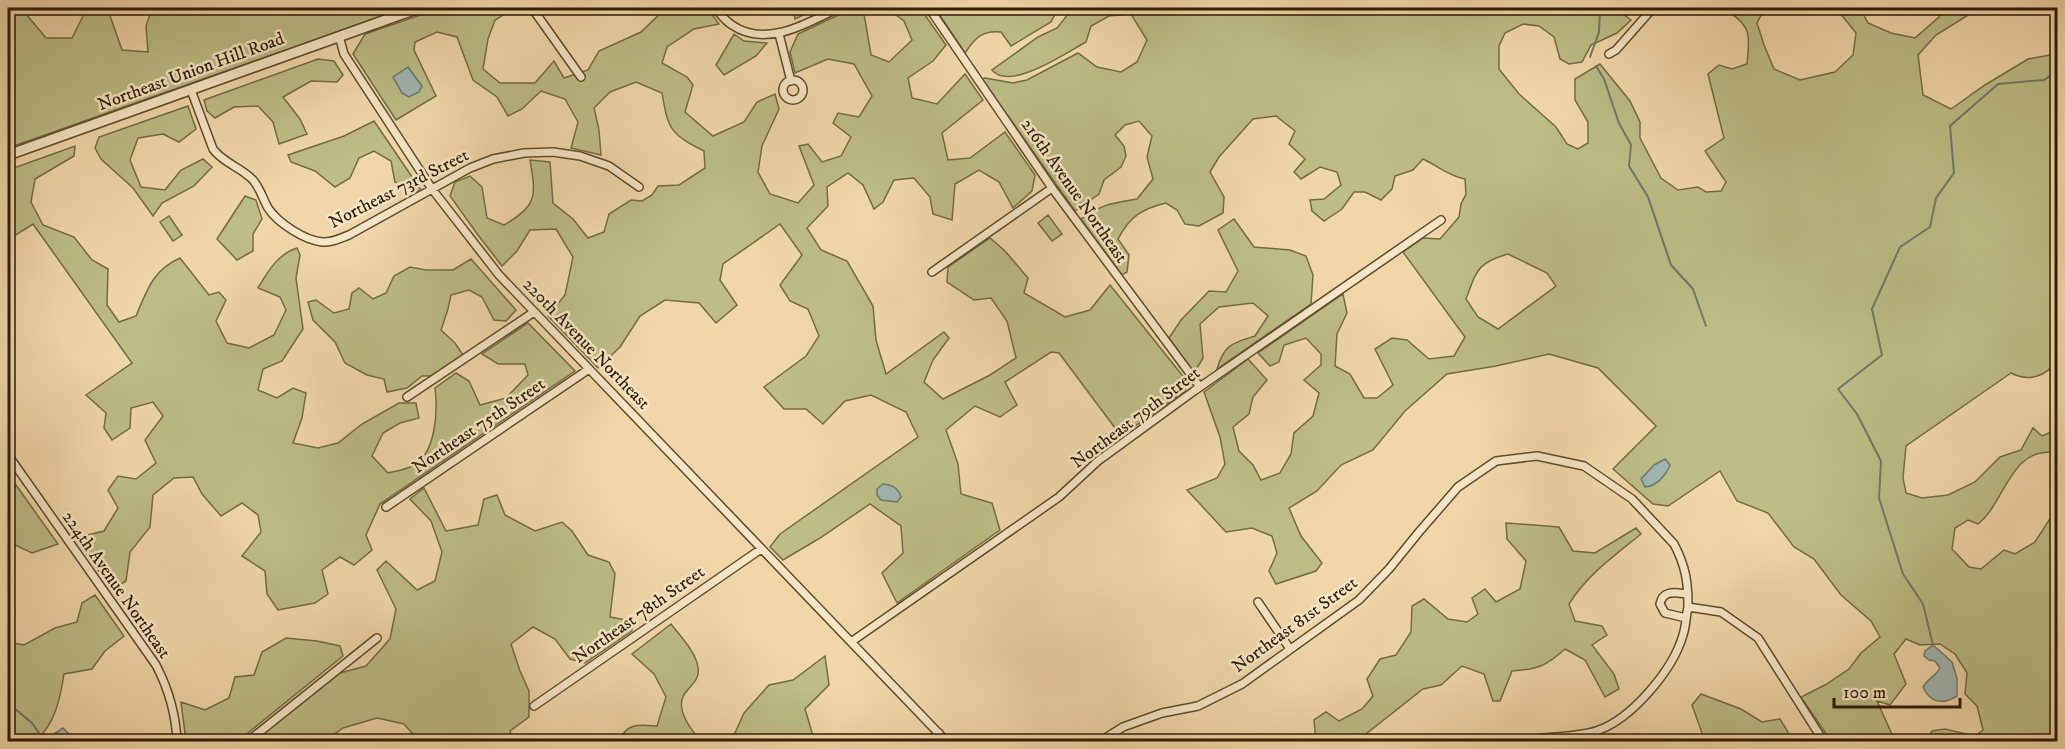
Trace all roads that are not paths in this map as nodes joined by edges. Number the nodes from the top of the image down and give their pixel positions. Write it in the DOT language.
graph roads {
  1 [pos="419,8"];
  2 [pos="532,8"];
  3 [pos="716,8"];
  4 [pos="838,8"];
  5 [pos="929,8"];
  6 [pos="1653,8"];
  7 [pos="779,34"];
  8 [pos="339,36"];
  9 [pos="1609,54"];
  10 [pos="581,77"];
  11 [pos="791,81"];
  12 [pos="191,90"];
  13 [pos="8,155"];
  14 [pos="639,186"];
  15 [pos="432,189"];
  16 [pos="1052,189"];
  17 [pos="1441,220"];
  18 [pos="932,272"];
  19 [pos="534,312"];
  20 [pos="589,369"];
  21 [pos="1200,387"];
  22 [pos="407,397"];
  23 [pos="8,455"];
  24 [pos="386,507"];
  25 [pos="761,549"];
  26 [pos="1688,594"];
  27 [pos="1258,602"];
  28 [pos="1688,607"];
  29 [pos="1686,618"];
  30 [pos="377,638"];
  31 [pos="851,642"];
  32 [pos="1290,649"];
  33 [pos="534,706"];
  34 [pos="939,733"];
  35 [pos="177,741"];
  36 [pos="247,741"];
  37 [pos="928,741"];
  38 [pos="947,741"];
  39 [pos="1099,741"];
  40 [pos="1518,741"];
  41 [pos="1824,741"];
  1 -- 8 [label="street, Northeast Union Hill Road"];
  2 -- 10 [label="street"];
  3 -- 7 [label="street"];
  4 -- 7 [label="street"];
  5 -- 16 [label="street, 216th Avenue Northeast"];
  6 -- 9 [label="street"];
  7 -- 11 [label="street"];
  8 -- 12 [label="street, Northeast Union Hill Road"];
  8 -- 15 [label="street, 220th Avenue Northeast"];
  12 -- 13 [label="street, Northeast Union Hill Road"];
  12 -- 15 [label="street, Northeast 73rd Street"];
  14 -- 15 [label="street, Northeast 73rd Street"];
  15 -- 19 [label="street, 220th Avenue Northeast"];
  16 -- 18 [label="street"];
  16 -- 21 [label="street, 216th Avenue Northeast"];
  17 -- 21 [label="street, Northeast 79th Street"];
  19 -- 20 [label="street, 220th Avenue Northeast"];
  19 -- 22 [label="street"];
  20 -- 24 [label="street, Northeast 75th Street"];
  20 -- 25 [label="street, 220th Avenue Northeast"];
  21 -- 31 [label="street, Northeast 79th Street"];
  23 -- 35 [label="street, 224th Avenue Northeast"];
  25 -- 31 [label="street, 220th Avenue Northeast"];
  25 -- 33 [label="street, Northeast 78th Street"];
  26 -- 28 [label="street, Northeast 81st Street"];
  26 -- 29 [label="street"];
  26 -- 32 [label="street, Northeast 81st Street"];
  27 -- 32 [label="street"];
  28 -- 29 [label="street, Northeast 81st Street"];
  28 -- 41 [label="street"];
  29 -- 40 [label="street, Northeast 81st Street"];
  30 -- 36 [label="street"];
  31 -- 34 [label="street, 220th Avenue Northeast"];
  32 -- 39 [label="street, Northeast 81st Street"];
  34 -- 37 [label="street"];
  34 -- 38 [label="street, 220th Avenue Northeast"];
}
